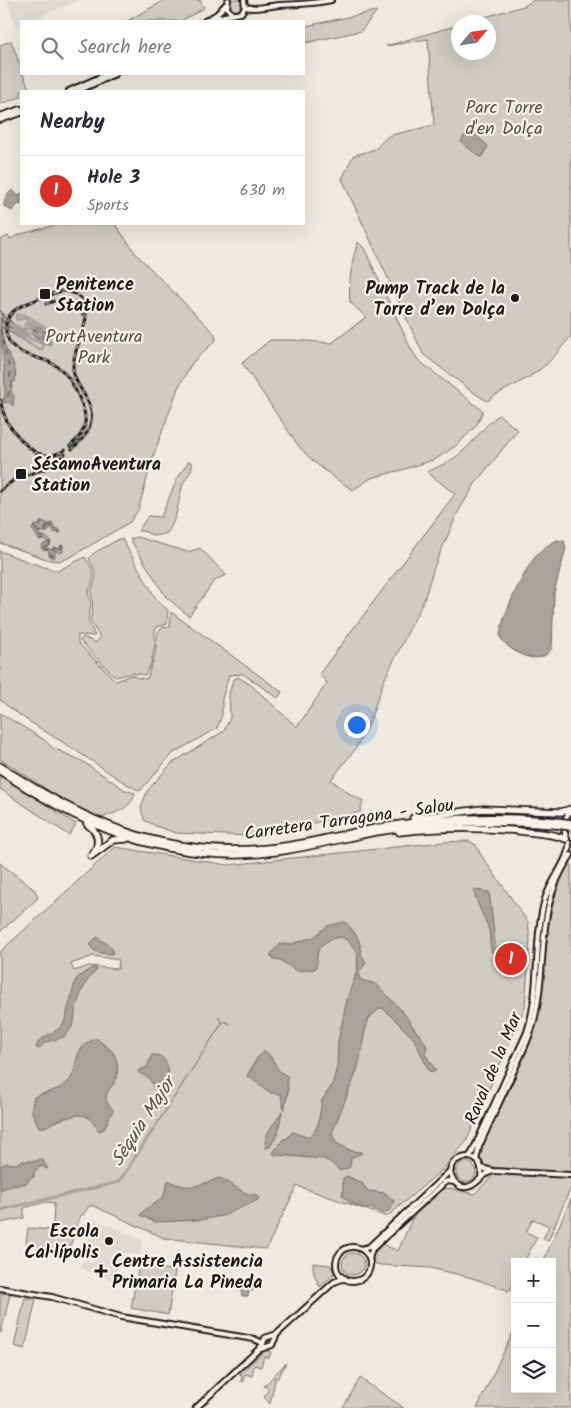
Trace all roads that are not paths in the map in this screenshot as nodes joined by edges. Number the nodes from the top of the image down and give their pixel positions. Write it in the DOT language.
graph roads {
  1 [pos="244,0"];
  2 [pos="250,0"];
  3 [pos="330,0"];
  4 [pos="227,2"];
  5 [pos="245,6"];
  6 [pos="232,14"];
  7 [pos="207,20"];
  8 [pos="214,20"];
  9 [pos="105,75"];
  10 [pos="113,75"];
  11 [pos="71,90"];
  12 [pos="80,90"];
  13 [pos="20,111"];
  14 [pos="20,111"];
  15 [pos="0,116"];
  16 [pos="0,120"];
  17 [pos="0,766"];
  18 [pos="0,771"];
  19 [pos="571,810"];
  20 [pos="74,816"];
  21 [pos="556,823"];
  22 [pos="571,823"];
  23 [pos="571,828"];
  24 [pos="333,839"];
  25 [pos="569,842"];
  26 [pos="156,845"];
  27 [pos="571,855"];
  28 [pos="468,1157"];
  29 [pos="476,1160"];
  30 [pos="481,1168"];
  31 [pos="451,1170"];
  32 [pos="493,1171"];
  33 [pos="571,1175"];
  34 [pos="480,1177"];
  35 [pos="454,1182"];
  36 [pos="362,1249"];
  37 [pos="369,1259"];
  38 [pos="338,1272"];
  39 [pos="345,1278"];
  40 [pos="334,1282"];
  41 [pos="0,1288"];
  42 [pos="277,1334"];
  43 [pos="270,1337"];
  44 [pos="262,1342"];
  45 [pos="273,1342"];
  46 [pos="259,1349"];
  47 [pos="196,1408"];
  1 -- 5 [label="street"];
  2 -- 5 [label="street"];
  3 -- 5 [label="street"];
  4 -- 6 [label="street"];
  4 -- 7 [label="street"];
  5 -- 6 [label="street"];
  6 -- 8 [label="street"];
  9 -- 11 [label="street"];
  10 -- 12 [label="street"];
  13 -- 15 [label="street"];
  14 -- 16 [label="street"];
  17 -- 24 [label="highway, Carretera Tarragona - Salou"];
  18 -- 20 [label="highway, Carretera Tarragona - Salou"];
  19 -- 24 [label="highway"];
  19 -- 25 [label="street, Raval de la Mar"];
  20 -- 26 [label="highway, Carretera Tarragona - Salou"];
  20 -- 26 [label="highway"];
  21 -- 22 [label="highway, Carretera Tarragona - Salou, bridge"];
  21 -- 23 [label="highway, Carretera Tarragona - Salou, bridge"];
  21 -- 24 [label="highway, Carretera Tarragona - Salou"];
  24 -- 25 [label="highway"];
  24 -- 26 [label="highway, Carretera Tarragona - Salou"];
  25 -- 28 [label="street, Raval de la Mar"];
  27 -- 29 [label="street, Raval de la Mar"];
  28 -- 29 [label="street"];
  28 -- 31 [label="street"];
  29 -- 30 [label="street"];
  30 -- 32 [label="street"];
  30 -- 34 [label="street"];
  31 -- 35 [label="street"];
  31 -- 36 [label="street"];
  32 -- 33 [label="street"];
  32 -- 34 [label="street"];
  34 -- 35 [label="street"];
  35 -- 37 [label="street"];
  36 -- 37 [label="street"];
  36 -- 38 [label="street"];
  37 -- 39 [label="street"];
  38 -- 39 [label="street"];
  38 -- 40 [label="street"];
  39 -- 40 [label="street"];
  40 -- 42 [label="street"];
  41 -- 44 [label="street"];
  42 -- 43 [label="street"];
  42 -- 45 [label="street"];
  43 -- 44 [label="street"];
  43 -- 45 [label="street"];
  44 -- 45 [label="street"];
  44 -- 46 [label="street"];
  44 -- 46 [label="street"];
  46 -- 47 [label="street"];
}
